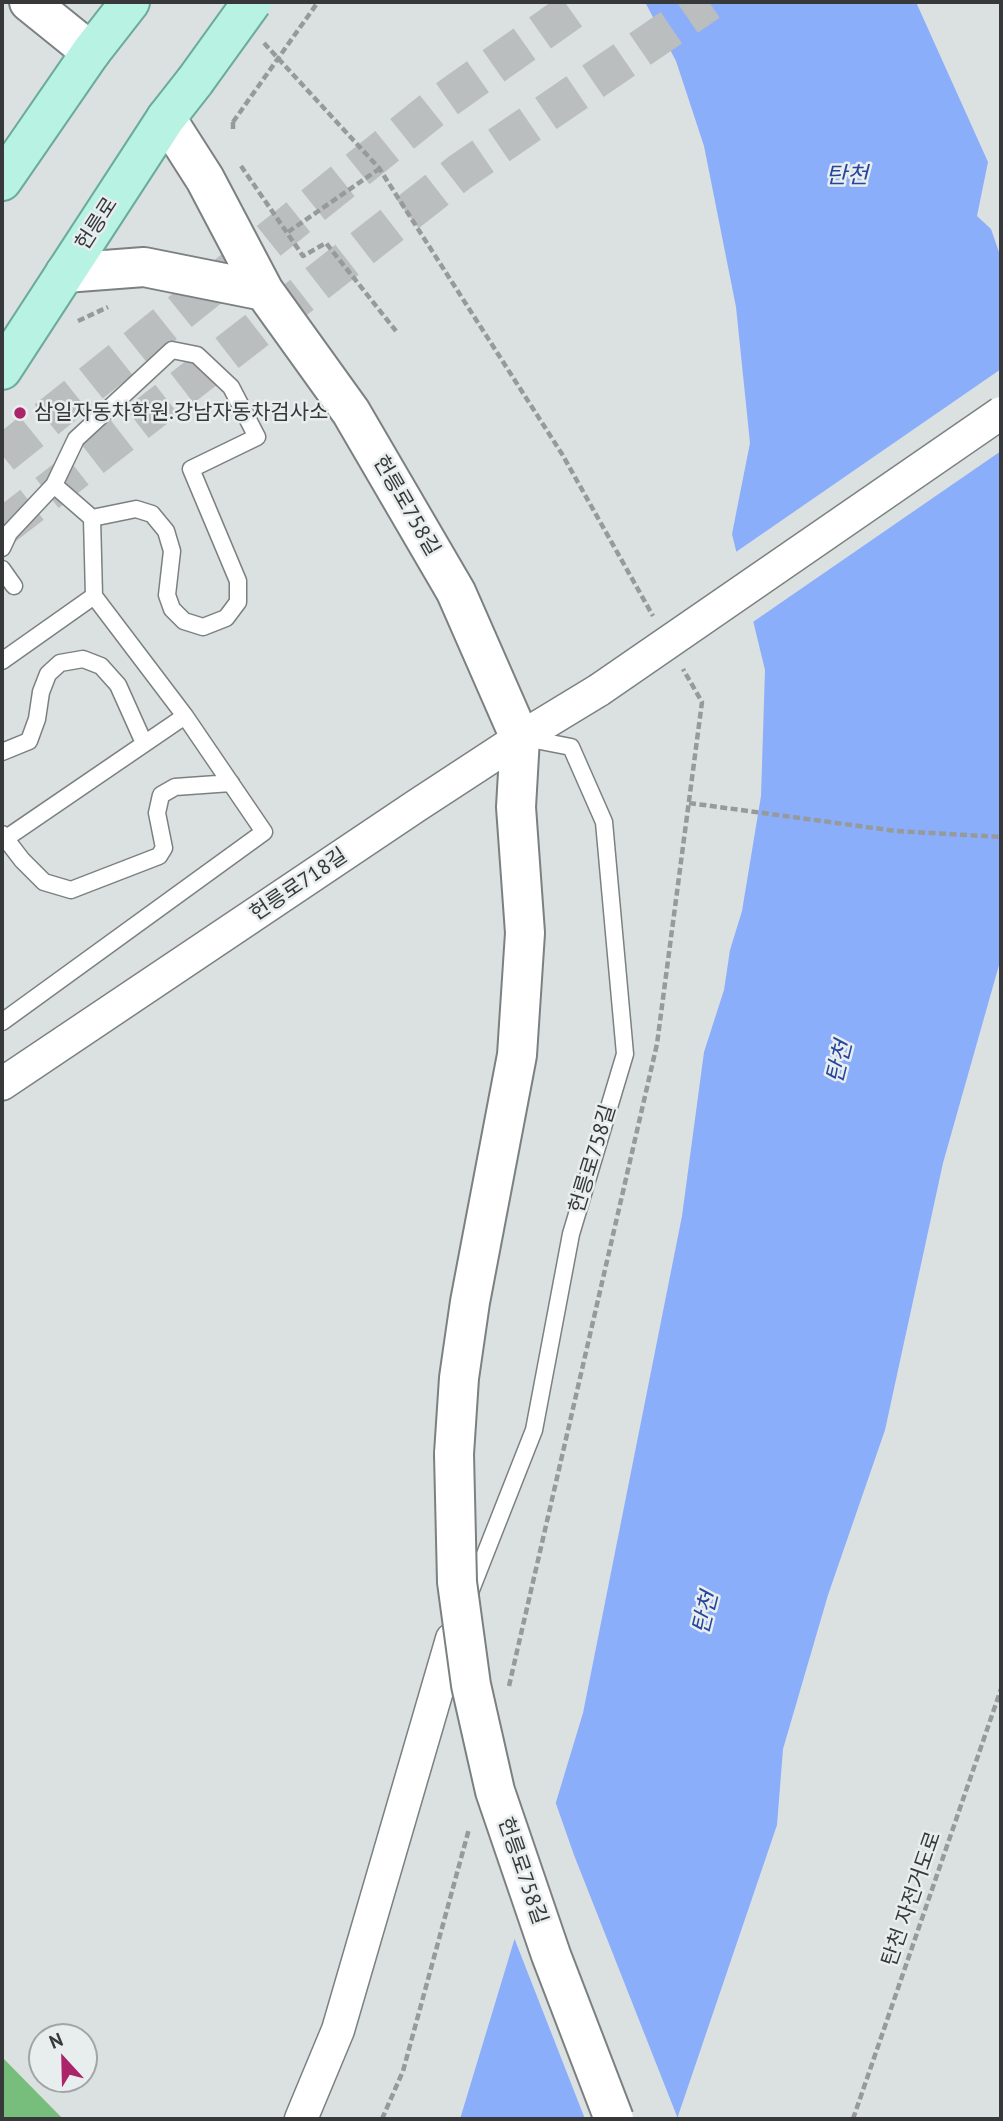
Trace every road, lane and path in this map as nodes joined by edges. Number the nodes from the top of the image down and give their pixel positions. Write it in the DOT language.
graph roads {
  1 [pos="29,2"];
  2 [pos="252,2"];
  3 [pos="318,2"];
  4 [pos="124,11"];
  5 [pos="91,51"];
  6 [pos="166,118"];
  7 [pos="233,131"];
  8 [pos="234,156"];
  9 [pos="379,168"];
  10 [pos="2,181"];
  11 [pos="288,232"];
  12 [pos="65,273"];
  13 [pos="264,291"];
  14 [pos="396,331"];
  15 [pos="2,370"];
  16 [pos="1001,413"];
  17 [pos="54,485"];
  18 [pos="92,518"];
  19 [pos="2,548"];
  20 [pos="2,569"];
  21 [pos="14,586"];
  22 [pos="93,596"];
  23 [pos="2,661"];
  24 [pos="185,716"];
  25 [pos="520,738"];
  26 [pos="144,743"];
  27 [pos="2,752"];
  28 [pos="231,783"];
  29 [pos="689,803"];
  30 [pos="3,838"];
  31 [pos="1001,838"];
  32 [pos="2,1022"];
  33 [pos="2,1084"];
  34 [pos="452,1639"];
  35 [pos="1001,1689"];
  36 [pos="403,2071"];
  37 [pos="301,2119"];
  38 [pos="382,2119"];
  39 [pos="614,2119"];
  40 [pos="853,2119"];
  1 -- 5 [label="street"];
  2 -- 6 [label="main road, 헌릉로, bridge"];
  3 -- 7 [label="path, bridge"];
  4 -- 5 [label="main road"];
  5 -- 10 [label="main road"];
  6 -- 12 [label="main road, 헌릉로"];
  6 -- 13 [label="street, 헌릉로758길"];
  8 -- 11 [label="path"];
  9 -- 11 [label="path"];
  11 -- 14 [label="path"];
  12 -- 13 [label="street"];
  12 -- 15 [label="main road, 헌릉로"];
  13 -- 25 [label="street, 헌릉로758길"];
  16 -- 25 [label="street, 헌릉로718길, bridge"];
  17 -- 18 [label="lane"];
  17 -- 18 [label="lane"];
  17 -- 19 [label="lane"];
  18 -- 22 [label="lane"];
  20 -- 21 [label="lane"];
  22 -- 23 [label="lane"];
  22 -- 24 [label="lane"];
  24 -- 26 [label="lane"];
  24 -- 28 [label="lane"];
  25 -- 33 [label="street, 헌릉로718길"];
  25 -- 34 [label="lane, 헌릉로758길"];
  25 -- 39 [label="street, 헌릉로758길, bridge"];
  26 -- 27 [label="lane"];
  26 -- 30 [label="lane"];
  28 -- 30 [label="lane"];
  28 -- 32 [label="lane"];
  29 -- 31 [label="path"];
  34 -- 37 [label="street"];
  35 -- 40 [label="path, 탄천 자전거도로"];
  36 -- 38 [label="path"];
}
